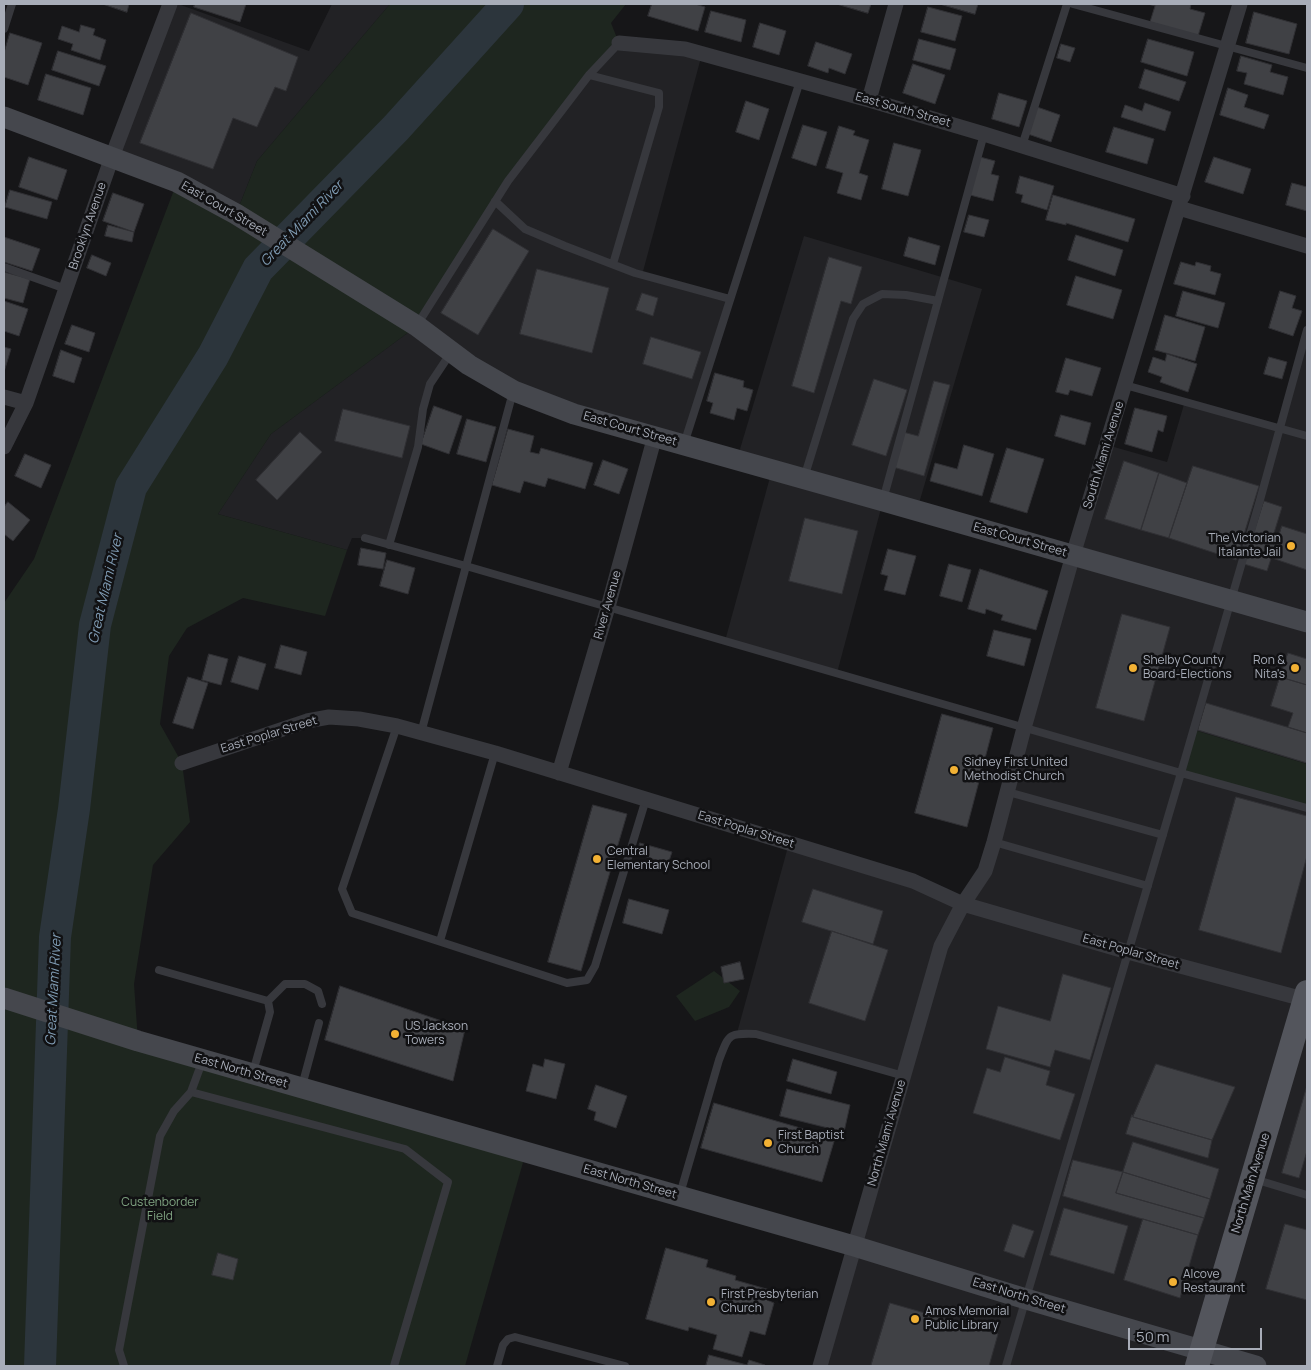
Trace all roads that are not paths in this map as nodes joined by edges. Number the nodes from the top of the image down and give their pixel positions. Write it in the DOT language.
graph roads {
  1 [pos="12,4"];
  2 [pos="170,4"];
  3 [pos="896,4"];
  4 [pos="1067,4"];
  5 [pos="1072,4"];
  6 [pos="1240,4"];
  7 [pos="4,29"];
  8 [pos="619,43"];
  9 [pos="1228,46"];
  10 [pos="1307,68"];
  11 [pos="589,75"];
  12 [pos="800,81"];
  13 [pos="869,100"];
  14 [pos="4,117"];
  15 [pos="984,134"];
  16 [pos="1022,146"];
  17 [pos="112,157"];
  18 [pos="495,201"];
  19 [pos="1181,202"];
  20 [pos="1307,246"];
  21 [pos="613,264"];
  22 [pos="4,267"];
  23 [pos="66,289"];
  24 [pos="730,299"];
  25 [pos="938,301"];
  26 [pos="417,326"];
  27 [pos="1307,330"];
  28 [pos="452,352"];
  29 [pos="1125,385"];
  30 [pos="514,391"];
  31 [pos="4,396"];
  32 [pos="26,403"];
  33 [pos="1280,428"];
  34 [pos="655,436"];
  35 [pos="1307,436"];
  36 [pos="684,444"];
  37 [pos="4,447"];
  38 [pos="804,478"];
  39 [pos="883,501"];
  40 [pos="365,538"];
  41 [pos="389,545"];
  42 [pos="1073,555"];
  43 [pos="466,566"];
  44 [pos="1232,600"];
  45 [pos="608,607"];
  46 [pos="1307,622"];
  47 [pos="397,726"];
  48 [pos="1024,728"];
  49 [pos="421,733"];
  50 [pos="495,754"];
  51 [pos="182,763"];
  52 [pos="559,773"];
  53 [pos="1181,773"];
  54 [pos="1008,792"];
  55 [pos="646,799"];
  56 [pos="1307,808"];
  57 [pos="1163,835"];
  58 [pos="994,842"];
  59 [pos="1148,886"];
  60 [pos="963,904"];
  61 [pos="440,942"];
  62 [pos="1128,952"];
  63 [pos="159,970"];
  64 [pos="1307,997"];
  65 [pos="4,998"];
  66 [pos="268,1001"];
  67 [pos="322,1004"];
  68 [pos="320,1023"];
  69 [pos="203,1060"];
  70 [pos="253,1074"];
  71 [pos="904,1076"];
  72 [pos="301,1088"];
  73 [pos="192,1092"];
  74 [pos="1253,1179"];
  75 [pos="1307,1195"];
  76 [pos="680,1196"];
  77 [pos="854,1246"];
  78 [pos="1026,1299"];
  79 [pos="1199,1358"];
  80 [pos="601,1363"];
  81 [pos="124,1366"];
  82 [pos="394,1366"];
  83 [pos="497,1366"];
  84 [pos="625,1366"];
  85 [pos="820,1366"];
  86 [pos="1006,1366"];
  87 [pos="1256,1366"];
  1 -- 7 [label="lane"];
  2 -- 17 [label="street, Brooklyn Avenue"];
  3 -- 13 [label="street"];
  4 -- 16 [label="lane"];
  5 -- 9 [label="lane"];
  6 -- 9 [label="street, South Miami Avenue"];
  8 -- 11 [label="lane"];
  8 -- 12 [label="street, East South Street"];
  9 -- 10 [label="lane"];
  9 -- 19 [label="street, South Miami Avenue"];
  11 -- 18 [label="lane"];
  11 -- 21 [label="lane"];
  12 -- 13 [label="street, East South Street"];
  12 -- 24 [label="lane"];
  13 -- 15 [label="street, East South Street"];
  14 -- 17 [label="main road, East Court Street"];
  15 -- 16 [label="street, East South Street"];
  15 -- 25 [label="lane"];
  16 -- 19 [label="street, East South Street"];
  17 -- 23 [label="street, Brooklyn Avenue"];
  17 -- 26 [label="main road, East Court Street"];
  18 -- 21 [label="lane"];
  18 -- 26 [label="lane"];
  19 -- 20 [label="street, East South Street"];
  19 -- 29 [label="street, South Miami Avenue"];
  21 -- 24 [label="lane"];
  22 -- 23 [label="lane"];
  23 -- 32 [label="street, Brooklyn Avenue"];
  24 -- 36 [label="lane"];
  25 -- 38 [label="lane"];
  25 -- 39 [label="lane"];
  26 -- 28 [label="main road, East Court Street"];
  27 -- 33 [label="lane"];
  28 -- 30 [label="main road, East Court Street"];
  28 -- 41 [label="lane"];
  29 -- 33 [label="lane"];
  29 -- 42 [label="street, South Miami Avenue"];
  30 -- 34 [label="main road, East Court Street"];
  30 -- 43 [label="lane"];
  31 -- 32 [label="street"];
  32 -- 37 [label="street, Brooklyn Avenue"];
  33 -- 35 [label="lane"];
  33 -- 44 [label="lane"];
  34 -- 36 [label="main road, East Court Street"];
  34 -- 45 [label="street, River Avenue"];
  36 -- 38 [label="main road, East Court Street"];
  38 -- 39 [label="main road, East Court Street"];
  39 -- 42 [label="main road, East Court Street"];
  40 -- 41 [label="lane"];
  41 -- 43 [label="lane"];
  42 -- 44 [label="main road, East Court Street"];
  42 -- 48 [label="street, South Miami Avenue"];
  43 -- 45 [label="lane"];
  43 -- 49 [label="lane"];
  44 -- 46 [label="main road, East Court Street"];
  44 -- 53 [label="lane"];
  45 -- 48 [label="lane"];
  45 -- 52 [label="street, River Avenue"];
  47 -- 49 [label="street, East Poplar Street"];
  47 -- 51 [label="street, East Poplar Street"];
  47 -- 61 [label="lane"];
  48 -- 53 [label="lane"];
  48 -- 54 [label="street, South Miami Avenue"];
  49 -- 50 [label="street, East Poplar Street"];
  50 -- 52 [label="street, East Poplar Street"];
  50 -- 61 [label="lane"];
  52 -- 55 [label="street, East Poplar Street"];
  53 -- 56 [label="lane"];
  53 -- 57 [label="lane"];
  54 -- 57 [label="lane"];
  54 -- 58 [label="street, South Miami Avenue"];
  55 -- 60 [label="street, East Poplar Street"];
  55 -- 61 [label="lane"];
  57 -- 59 [label="lane"];
  58 -- 59 [label="lane"];
  58 -- 60 [label="street, South Miami Avenue"];
  59 -- 62 [label="lane"];
  60 -- 62 [label="street, East Poplar Street"];
  60 -- 71 [label="street, North Miami Avenue"];
  62 -- 64 [label="street, East Poplar Street"];
  62 -- 78 [label="lane"];
  63 -- 66 [label="lane"];
  64 -- 74 [label="main road, North Main Avenue"];
  65 -- 69 [label="main road, East North Street"];
  66 -- 67 [label="lane"];
  66 -- 70 [label="lane"];
  68 -- 72 [label="lane"];
  69 -- 70 [label="main road, East North Street"];
  69 -- 73 [label="lane"];
  70 -- 72 [label="main road, East North Street"];
  71 -- 76 [label="lane"];
  71 -- 77 [label="street, North Miami Avenue"];
  72 -- 76 [label="main road, East North Street"];
  73 -- 81 [label="lane"];
  73 -- 82 [label="lane"];
  74 -- 75 [label="lane"];
  74 -- 79 [label="main road, North Main Avenue"];
  76 -- 77 [label="main road, East North Street"];
  77 -- 78 [label="main road, East North Street"];
  77 -- 85 [label="street, North Miami Avenue"];
  78 -- 79 [label="main road, East North Street"];
  78 -- 86 [label="lane"];
  79 -- 87 [label="main road, East North Street"];
  80 -- 83 [label="lane"];
  80 -- 84 [label="lane"];
}
